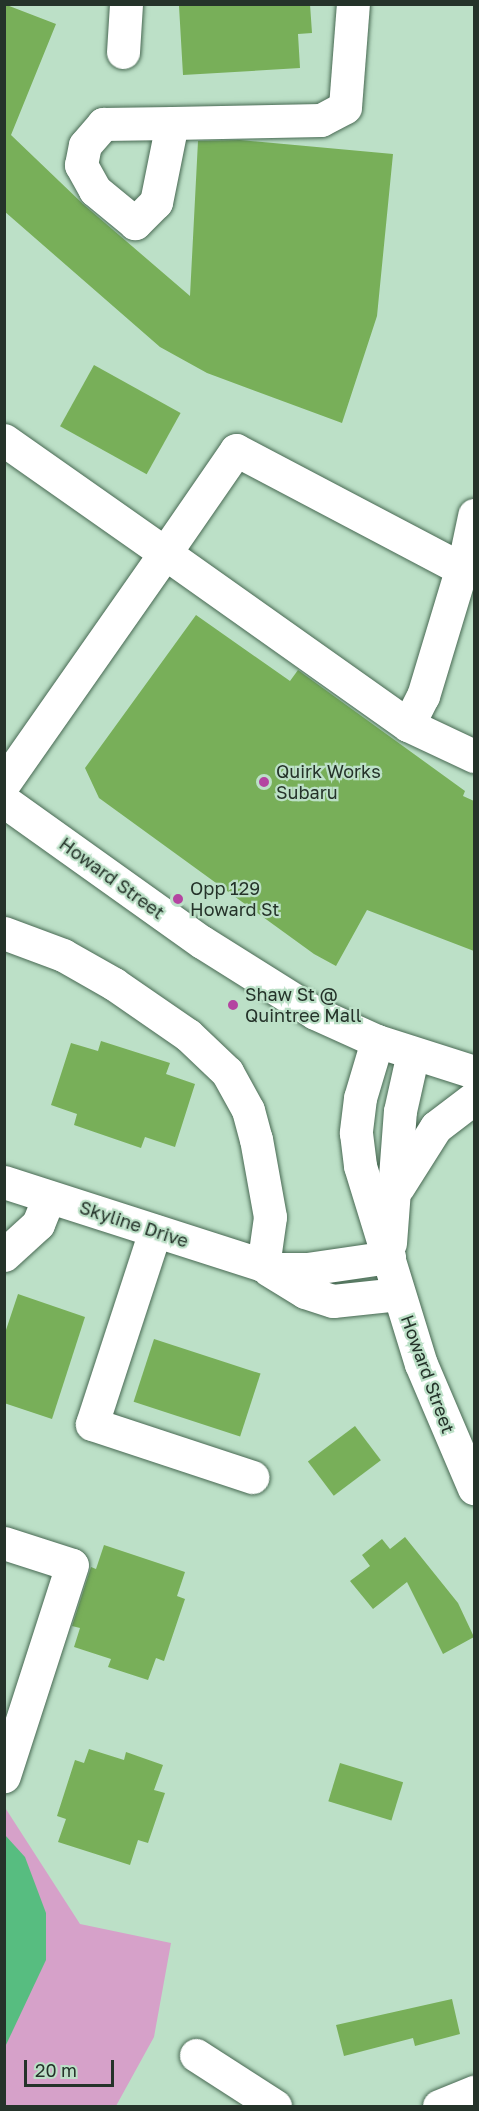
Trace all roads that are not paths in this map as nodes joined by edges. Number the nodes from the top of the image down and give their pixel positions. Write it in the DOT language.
graph roads {
  1 [pos="126,4"];
  2 [pos="353,4"];
  3 [pos="123,52"];
  4 [pos="172,123"];
  5 [pos="4,440"];
  6 [pos="474,515"];
  7 [pos="165,553"];
  8 [pos="462,569"];
  9 [pos="408,725"];
  10 [pos="474,756"];
  11 [pos="4,783"];
  12 [pos="4,801"];
  13 [pos="4,933"];
  14 [pos="376,1041"];
  15 [pos="413,1053"];
  16 [pos="474,1072"];
  17 [pos="474,1098"];
  18 [pos="4,1182"];
  19 [pos="50,1197"];
  20 [pos="393,1197"];
  21 [pos="155,1231"];
  22 [pos="4,1255"];
  23 [pos="389,1257"];
  24 [pos="263,1266"];
  25 [pos="399,1294"];
  26 [pos="252,1477"];
  27 [pos="474,1488"];
  28 [pos="4,1543"];
  29 [pos="4,1776"];
  30 [pos="196,2055"];
  31 [pos="474,2092"];
  32 [pos="275,2106"];
  33 [pos="439,2106"];
  1 -- 3 [label="street"];
  2 -- 4 [label="street"];
  5 -- 7 [label="street"];
  6 -- 8 [label="street"];
  7 -- 8 [label="street"];
  7 -- 9 [label="street"];
  7 -- 11 [label="street"];
  8 -- 9 [label="street"];
  9 -- 10 [label="street"];
  12 -- 14 [label="street, Howard Street"];
  13 -- 24 [label="street"];
  14 -- 15 [label="street, Howard Street"];
  14 -- 23 [label="street, Howard Street"];
  15 -- 16 [label="street"];
  15 -- 20 [label="street, Howard Street"];
  17 -- 20 [label="street"];
  18 -- 19 [label="street, Skyline Drive"];
  19 -- 21 [label="street, Skyline Drive"];
  19 -- 22 [label="street"];
  20 -- 23 [label="street, Howard Street"];
  21 -- 24 [label="street, Skyline Drive"];
  21 -- 26 [label="street"];
  23 -- 24 [label="street, Skyline Drive"];
  23 -- 25 [label="street, Howard Street"];
  24 -- 25 [label="street, Skyline Drive"];
  25 -- 27 [label="street, Howard Street"];
  28 -- 29 [label="street"];
  30 -- 32 [label="street"];
  31 -- 33 [label="street"];
}
